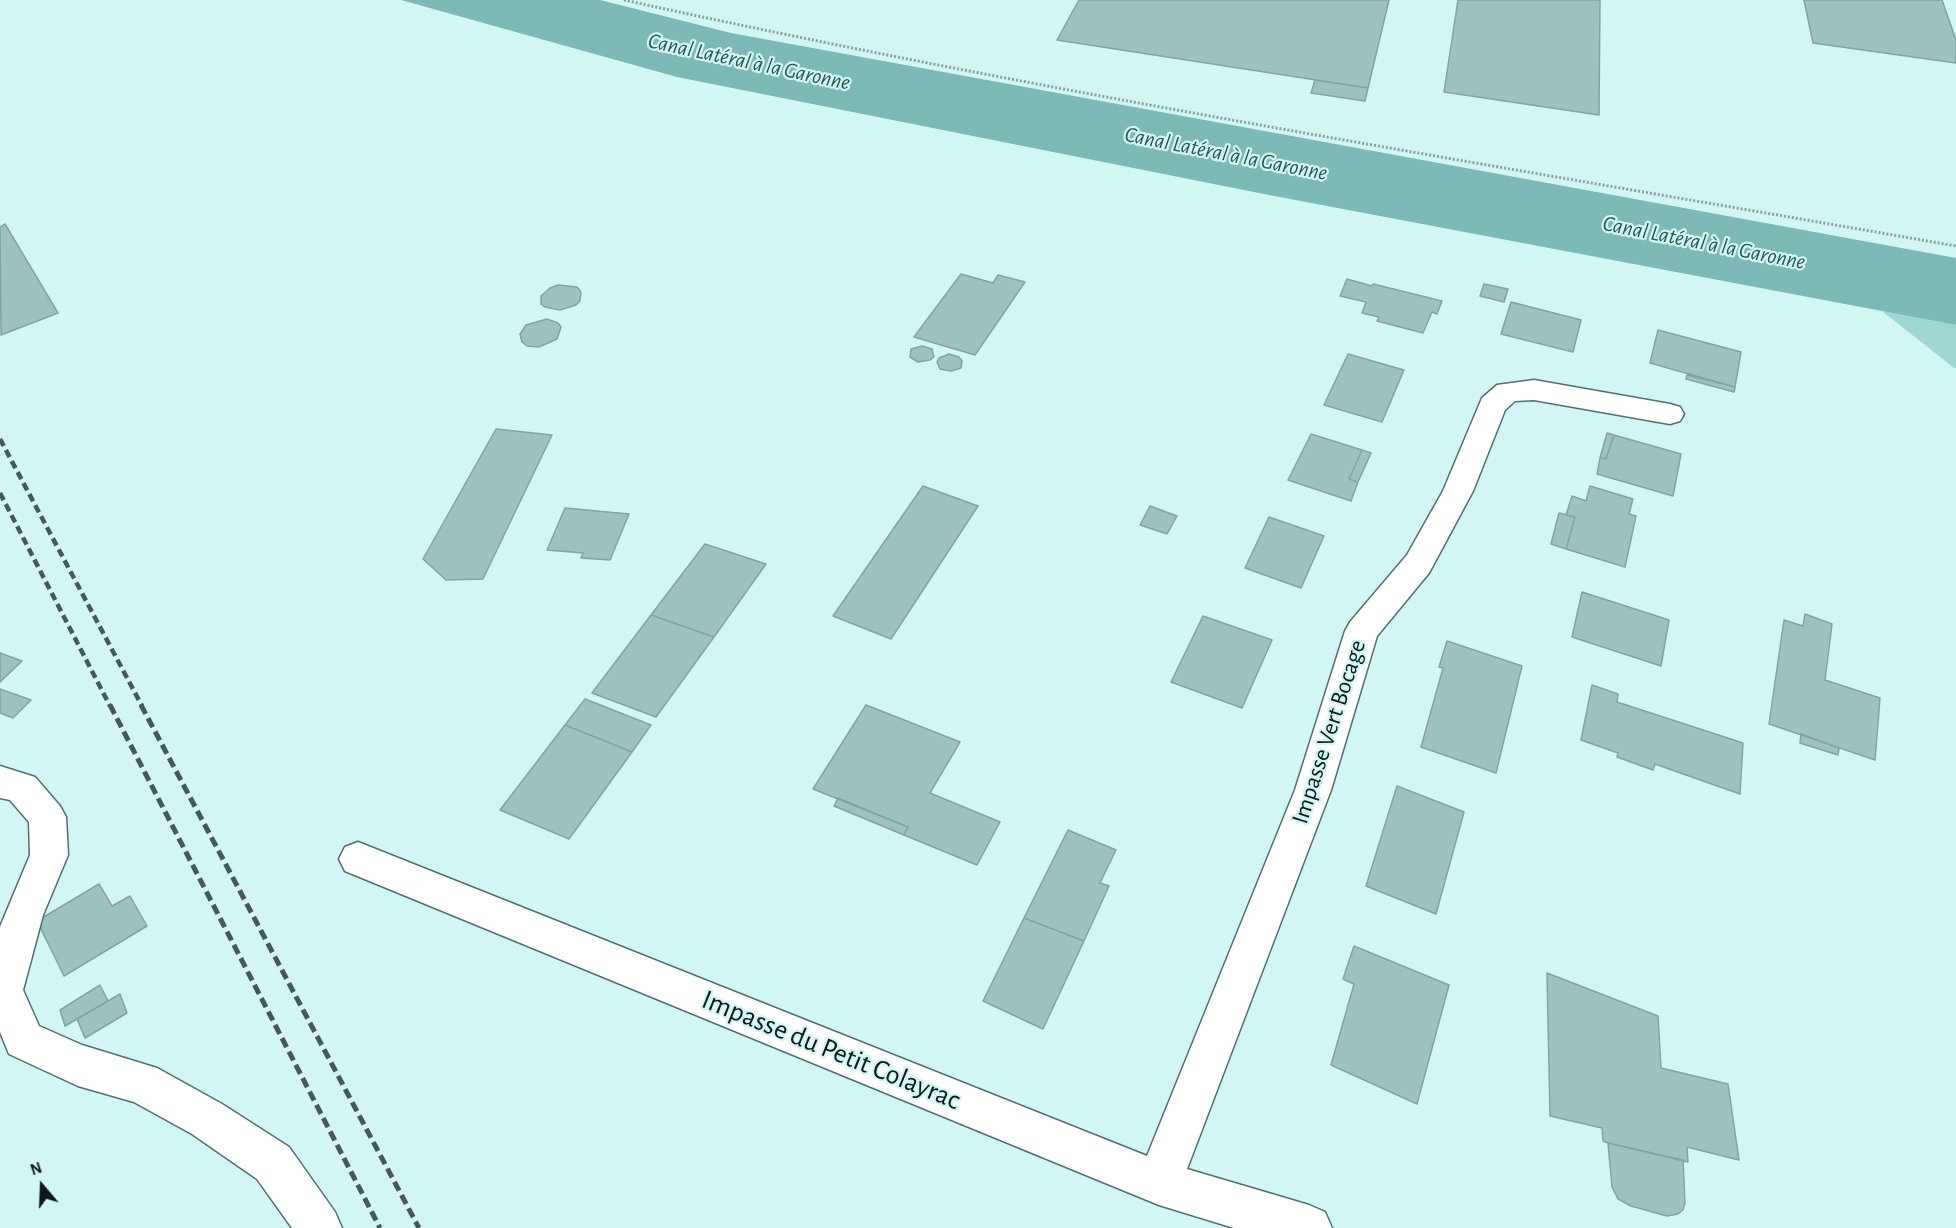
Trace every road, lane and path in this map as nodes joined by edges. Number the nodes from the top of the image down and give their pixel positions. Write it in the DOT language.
graph roads {
  1 [pos="624,0"];
  2 [pos="1956,246"];
  3 [pos="1670,414"];
  4 [pos="11,785"];
  5 [pos="358,859"];
  6 [pos="1159,1183"];
  7 [pos="319,1228"];
  8 [pos="1308,1228"];
  1 -- 2 [label="path"];
  3 -- 6 [label="street, Impasse Vert Bocage"];
  4 -- 7 [label="street"];
  5 -- 6 [label="street, Impasse du Petit Colayrac"];
  6 -- 8 [label="street, Impasse du Petit Colayrac"];
}
